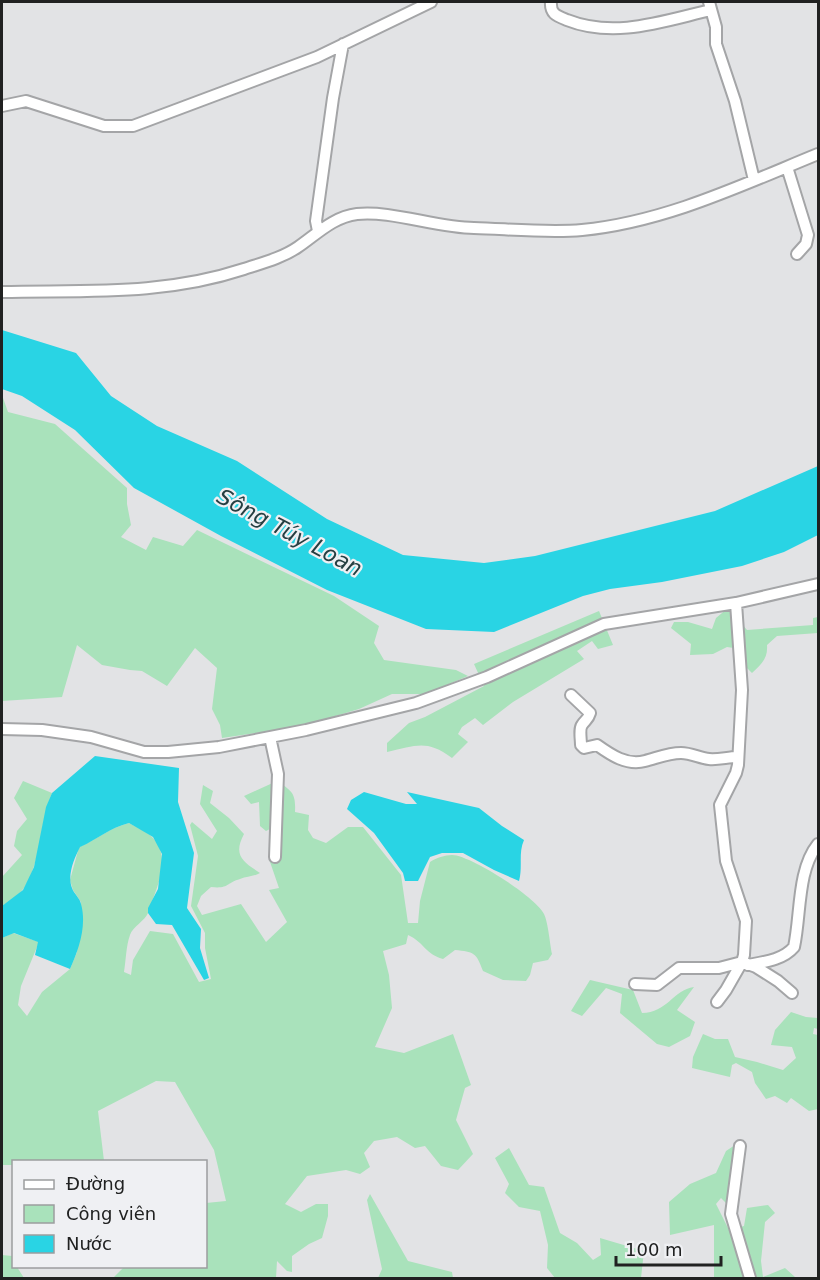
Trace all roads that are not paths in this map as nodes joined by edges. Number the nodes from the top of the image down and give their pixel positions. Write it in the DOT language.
graph roads {
  1 [pos="431,2"];
  2 [pos="551,2"];
  3 [pos="710,6"];
  4 [pos="343,44"];
  5 [pos="2,106"];
  6 [pos="819,154"];
  7 [pos="787,167"];
  8 [pos="754,180"];
  9 [pos="318,231"];
  10 [pos="797,254"];
  11 [pos="2,292"];
  12 [pos="819,584"];
  13 [pos="735,603"];
  14 [pos="571,695"];
  15 [pos="2,729"];
  16 [pos="270,737"];
  17 [pos="737,757"];
  18 [pos="819,844"];
  19 [pos="275,857"];
  20 [pos="745,964"];
  21 [pos="635,984"];
  22 [pos="792,993"];
  23 [pos="717,1002"];
  24 [pos="740,1146"];
  25 [pos="750,1278"];
  1 -- 4 [label="street"];
  2 -- 3 [label="street"];
  3 -- 8 [label="street"];
  4 -- 5 [label="street"];
  4 -- 9 [label="street"];
  6 -- 7 [label="street"];
  7 -- 8 [label="street"];
  7 -- 10 [label="street"];
  8 -- 9 [label="street"];
  9 -- 11 [label="street"];
  12 -- 13 [label="street"];
  13 -- 16 [label="street"];
  13 -- 17 [label="street"];
  14 -- 17 [label="street"];
  15 -- 16 [label="street"];
  16 -- 19 [label="street"];
  17 -- 20 [label="street"];
  18 -- 20 [label="street"];
  20 -- 21 [label="street"];
  20 -- 22 [label="street"];
  20 -- 23 [label="street"];
  24 -- 25 [label="street"];
}
